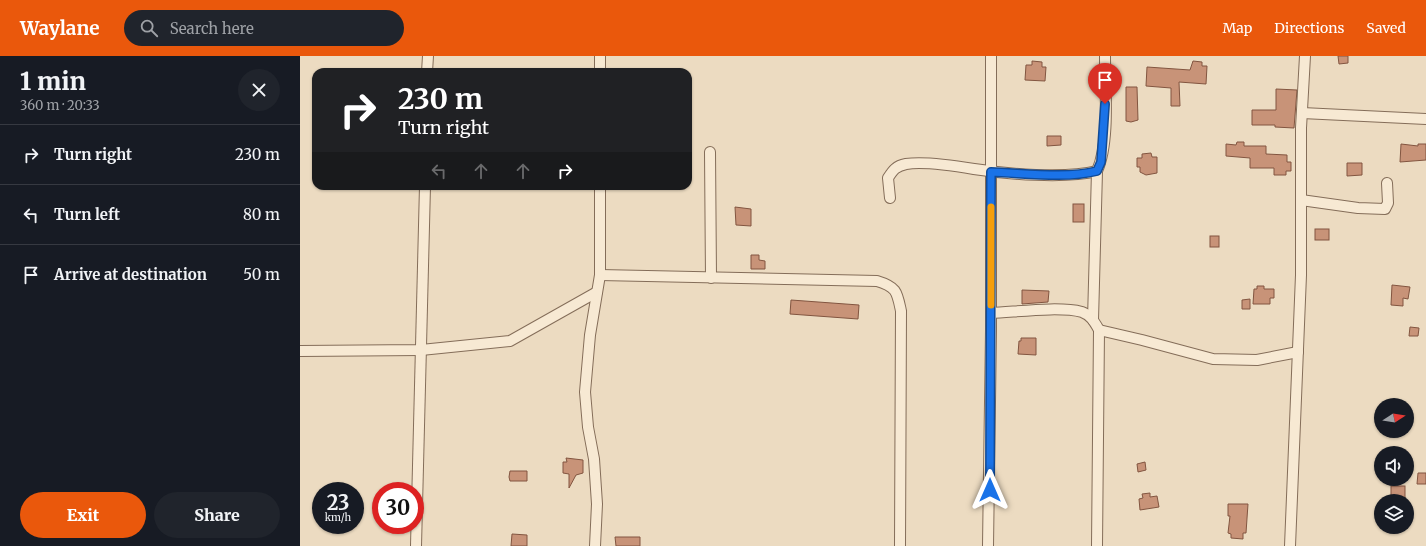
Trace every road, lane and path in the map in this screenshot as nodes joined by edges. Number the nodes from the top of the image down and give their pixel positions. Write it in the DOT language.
graph roads {
  1 [pos="428,56"];
  2 [pos="600,56"];
  3 [pos="991,56"];
  4 [pos="1105,56"];
  5 [pos="1305,56"];
  6 [pos="427,68"];
  7 [pos="600,68"];
  8 [pos="1302,113"];
  9 [pos="1426,119"];
  10 [pos="710,152"];
  11 [pos="1097,171"];
  12 [pos="991,172"];
  13 [pos="1387,183"];
  14 [pos="425,190"];
  15 [pos="600,190"];
  16 [pos="890,198"];
  17 [pos="1302,200"];
  18 [pos="600,275"];
  19 [pos="711,278"];
  20 [pos="597,292"];
  21 [pos="991,313"];
  22 [pos="1093,320"];
  23 [pos="1099,330"];
  24 [pos="421,350"];
  25 [pos="300,351"];
  26 [pos="1298,352"];
  27 [pos="416,546"];
  28 [pos="595,546"];
  29 [pos="900,546"];
  30 [pos="988,546"];
  31 [pos="1097,546"];
  32 [pos="1290,546"];
  1 -- 6 [label="street"];
  2 -- 7 [label="street"];
  3 -- 12 [label="street"];
  4 -- 11 [label="street"];
  5 -- 8 [label="street"];
  8 -- 9 [label="street"];
  8 -- 17 [label="street"];
  10 -- 19 [label="street"];
  11 -- 12 [label="street"];
  11 -- 22 [label="street"];
  12 -- 16 [label="street"];
  12 -- 21 [label="street"];
  13 -- 17 [label="street"];
  14 -- 24 [label="street"];
  15 -- 18 [label="street"];
  17 -- 26 [label="street"];
  18 -- 19 [label="street"];
  18 -- 20 [label="street"];
  19 -- 29 [label="street"];
  20 -- 24 [label="street"];
  20 -- 28 [label="street"];
  21 -- 22 [label="street"];
  21 -- 30 [label="street"];
  22 -- 23 [label="street"];
  23 -- 26 [label="street"];
  23 -- 31 [label="street"];
  24 -- 25 [label="street"];
  24 -- 27 [label="street"];
  26 -- 32 [label="street"];
}
